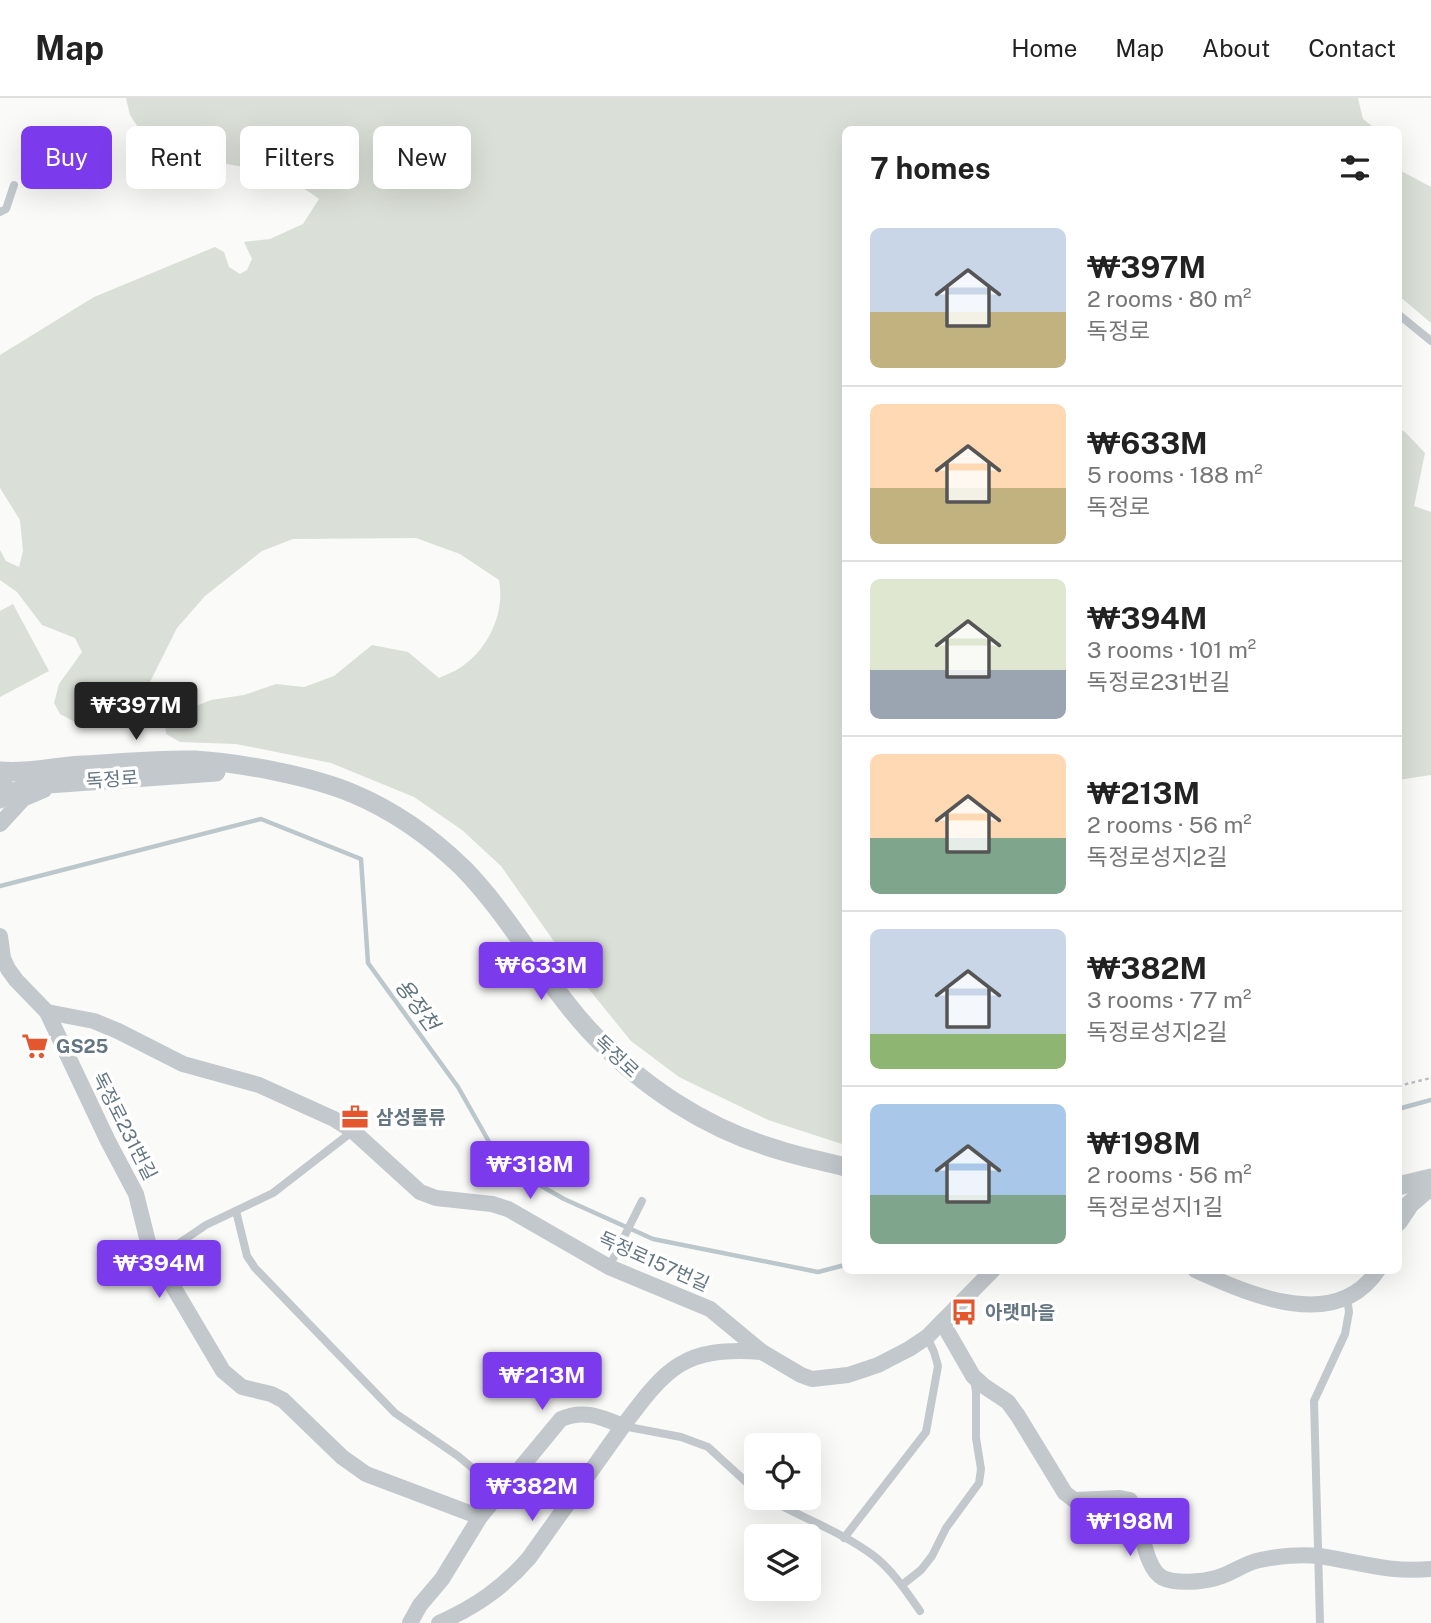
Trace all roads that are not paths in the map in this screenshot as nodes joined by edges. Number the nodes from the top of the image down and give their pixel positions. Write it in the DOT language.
graph roads {
  1 [pos="14,185"];
  2 [pos="0,212"];
  3 [pos="1402,317"];
  4 [pos="1431,341"];
  5 [pos="0,771"];
  6 [pos="266,771"];
  7 [pos="72,781"];
  8 [pos="1,798"];
  9 [pos="0,824"];
  10 [pos="0,936"];
  11 [pos="47,1012"];
  12 [pos="353,1131"];
  13 [pos="842,1166"];
  14 [pos="1431,1178"];
  15 [pos="1402,1185"];
  16 [pos="1431,1186"];
  17 [pos="642,1201"];
  18 [pos="236,1211"];
  19 [pos="1402,1216"];
  20 [pos="156,1259"];
  21 [pos="609,1267"];
  22 [pos="989,1274"];
  23 [pos="1204,1274"];
  24 [pos="1374,1274"];
  25 [pos="1347,1297"];
  26 [pos="942,1322"];
  27 [pos="927,1337"];
  28 [pos="762,1352"];
  29 [pos="973,1376"];
  30 [pos="624,1426"];
  31 [pos="744,1480"];
  32 [pos="500,1491"];
  33 [pos="790,1510"];
  34 [pos="480,1517"];
  35 [pos="844,1538"];
  36 [pos="1317,1556"];
  37 [pos="1431,1569"];
  38 [pos="902,1585"];
  39 [pos="920,1611"];
  40 [pos="410,1623"];
  41 [pos="439,1623"];
  42 [pos="1320,1623"];
  1 -- 2 [label="lane"];
  3 -- 4 [label="lane"];
  5 -- 6 [label="street, 독정로"];
  5 -- 8 [label="street"];
  6 -- 7 [label="street, 독정로"];
  6 -- 13 [label="street, 독정로"];
  7 -- 8 [label="street, 독정로"];
  7 -- 9 [label="street"];
  10 -- 11 [label="street, 독정로231번길"];
  11 -- 12 [label="street, 독정로157번길"];
  11 -- 20 [label="street, 독정로231번길"];
  12 -- 18 [label="lane"];
  12 -- 21 [label="street, 독정로157번길"];
  14 -- 15 [label="street"];
  16 -- 19 [label="street"];
  17 -- 21 [label="lane"];
  18 -- 20 [label="lane"];
  18 -- 32 [label="lane"];
  20 -- 34 [label="street, 독정로231번길"];
  21 -- 28 [label="street, 독정로157번길"];
  22 -- 26 [label="street, 독정로157번길"];
  23 -- 25 [label="street"];
  24 -- 25 [label="street"];
  25 -- 36 [label="lane"];
  26 -- 27 [label="street, 독정로157번길"];
  26 -- 29 [label="street"];
  27 -- 28 [label="street, 독정로157번길"];
  27 -- 35 [label="lane"];
  28 -- 30 [label="street"];
  29 -- 36 [label="street"];
  29 -- 38 [label="lane"];
  30 -- 31 [label="lane"];
  30 -- 32 [label="street"];
  30 -- 41 [label="street"];
  32 -- 34 [label="street"];
  33 -- 35 [label="lane"];
  34 -- 40 [label="street"];
  35 -- 38 [label="lane"];
  36 -- 37 [label="street"];
  36 -- 42 [label="lane"];
  38 -- 39 [label="lane"];
}
